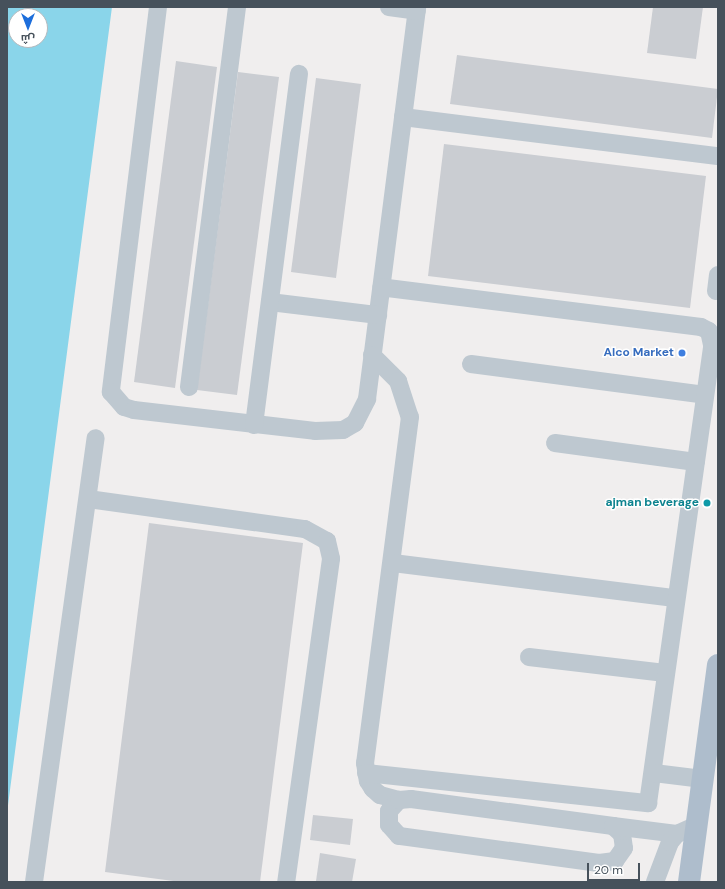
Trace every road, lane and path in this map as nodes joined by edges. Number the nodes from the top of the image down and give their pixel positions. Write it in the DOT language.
graph roads {
  1 [pos="158,7"];
  2 [pos="237,7"];
  3 [pos="389,7"];
  4 [pos="417,9"];
  5 [pos="299,74"];
  6 [pos="403,117"];
  7 [pos="718,156"];
  8 [pos="381,287"];
  9 [pos="270,302"];
  10 [pos="378,314"];
  11 [pos="372,355"];
  12 [pos="471,364"];
  13 [pos="189,387"];
  14 [pos="705,395"];
  15 [pos="254,425"];
  16 [pos="96,438"];
  17 [pos="555,443"];
  18 [pos="696,462"];
  19 [pos="88,499"];
  20 [pos="393,562"];
  21 [pos="675,598"];
  22 [pos="529,657"];
  23 [pos="718,665"];
  24 [pos="664,673"];
  25 [pos="366,773"];
  26 [pos="654,773"];
  27 [pos="703,778"];
  28 [pos="400,800"];
  29 [pos="697,825"];
  30 [pos="613,826"];
  31 [pos="677,834"];
  32 [pos="34,882"];
  33 [pos="286,882"];
  34 [pos="655,882"];
  35 [pos="689,882"];
  1 -- 15 [label="street"];
  2 -- 13 [label="street"];
  3 -- 4 [label="street"];
  4 -- 6 [label="street"];
  5 -- 9 [label="street"];
  6 -- 7 [label="street"];
  6 -- 8 [label="street"];
  8 -- 10 [label="street"];
  8 -- 14 [label="street"];
  9 -- 10 [label="street"];
  9 -- 15 [label="street"];
  10 -- 11 [label="street"];
  11 -- 15 [label="street"];
  11 -- 20 [label="street"];
  12 -- 14 [label="street"];
  14 -- 18 [label="street"];
  16 -- 19 [label="street"];
  17 -- 18 [label="street"];
  18 -- 21 [label="street"];
  19 -- 32 [label="street"];
  19 -- 33 [label="street"];
  20 -- 21 [label="street"];
  20 -- 25 [label="street"];
  21 -- 24 [label="street"];
  22 -- 24 [label="street"];
  23 -- 27 [label="main road"];
  24 -- 26 [label="street"];
  25 -- 26 [label="street"];
  25 -- 28 [label="street"];
  26 -- 27 [label="street"];
  27 -- 29 [label="main road"];
  28 -- 30 [label="street"];
  28 -- 30 [label="street"];
  29 -- 31 [label="street"];
  29 -- 35 [label="main road"];
  30 -- 31 [label="street"];
  31 -- 34 [label="street"];
}
